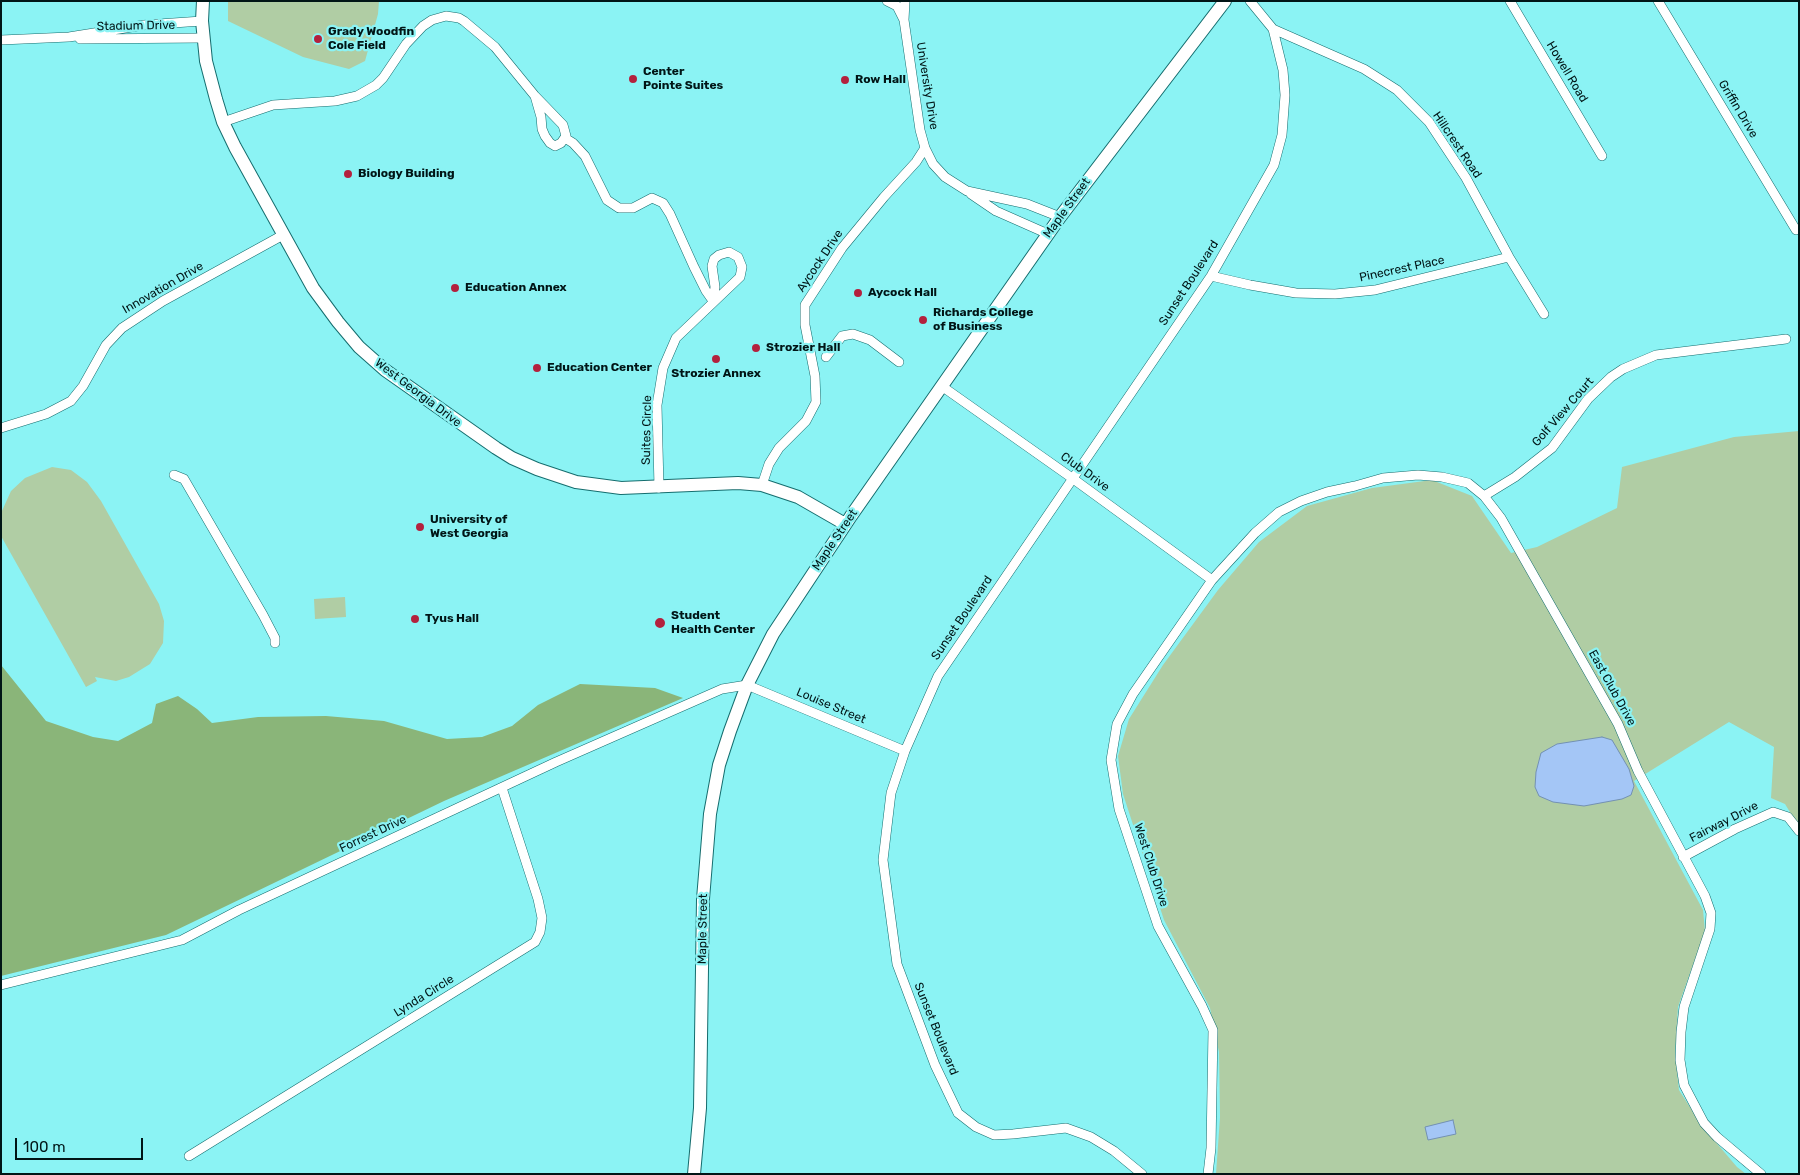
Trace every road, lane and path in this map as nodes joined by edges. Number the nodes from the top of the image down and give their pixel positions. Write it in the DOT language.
graph roads {
  1 [pos="203,1"];
  2 [pos="887,1"];
  3 [pos="905,1"];
  4 [pos="1225,1"];
  5 [pos="1250,1"];
  6 [pos="1510,1"];
  7 [pos="1658,1"];
  8 [pos="904,20"];
  9 [pos="202,21"];
  10 [pos="1273,29"];
  11 [pos="70,37"];
  12 [pos="203,38"];
  13 [pos="1,40"];
  14 [pos="535,96"];
  15 [pos="223,122"];
  16 [pos="565,138"];
  17 [pos="925,148"];
  18 [pos="1602,156"];
  19 [pos="967,191"];
  20 [pos="1060,217"];
  21 [pos="1796,230"];
  22 [pos="1048,234"];
  23 [pos="283,235"];
  24 [pos="1509,256"];
  25 [pos="1211,276"];
  26 [pos="713,301"];
  27 [pos="1544,314"];
  28 [pos="1786,339"];
  29 [pos="826,357"];
  30 [pos="899,362"];
  31 [pos="943,387"];
  32 [pos="1,428"];
  33 [pos="174,475"];
  34 [pos="1072,478"];
  35 [pos="762,485"];
  36 [pos="659,488"];
  37 [pos="1484,496"];
  38 [pos="845,524"];
  39 [pos="1212,580"];
  40 [pos="275,643"];
  41 [pos="747,685"];
  42 [pos="905,751"];
  43 [pos="502,788"];
  44 [pos="1799,831"];
  45 [pos="1683,857"];
  46 [pos="1,985"];
  47 [pos="189,1156"];
  48 [pos="694,1174"];
  49 [pos="1142,1174"];
  50 [pos="1208,1174"];
  51 [pos="1761,1174"];
  1 -- 9 [label="main road, West Georgia Drive"];
  2 -- 8 [label="street"];
  3 -- 8 [label="street, University Drive"];
  4 -- 20 [label="main road, Maple Street"];
  5 -- 10 [label="street, Sunset Boulevard"];
  6 -- 18 [label="street, Howell Road"];
  7 -- 21 [label="street, Griffin Drive"];
  8 -- 17 [label="street, University Drive"];
  9 -- 11 [label="street, Stadium Drive"];
  9 -- 12 [label="main road, West Georgia Drive"];
  10 -- 24 [label="street, Hillcrest Road"];
  10 -- 25 [label="street, Sunset Boulevard"];
  11 -- 12 [label="street, Stadium Drive"];
  11 -- 13 [label="street, Stadium Drive"];
  12 -- 15 [label="main road, West Georgia Drive"];
  14 -- 15 [label="street"];
  14 -- 16 [label="street"];
  14 -- 16 [label="street"];
  15 -- 23 [label="main road, West Georgia Drive"];
  16 -- 26 [label="street"];
  17 -- 19 [label="street, University Drive"];
  17 -- 35 [label="street, Aycock Drive"];
  19 -- 20 [label="street, University Drive"];
  19 -- 22 [label="street"];
  20 -- 22 [label="main road, Maple Street"];
  22 -- 31 [label="main road, Maple Street"];
  23 -- 32 [label="street, Innovation Drive"];
  23 -- 36 [label="main road, West Georgia Drive"];
  24 -- 25 [label="street, Pinecrest Place"];
  24 -- 27 [label="street, Hillcrest Road"];
  25 -- 34 [label="street, Sunset Boulevard"];
  26 -- 26 [label="street, Suites Circle"];
  26 -- 36 [label="street, Suites Circle"];
  28 -- 37 [label="street, Golf View Court"];
  29 -- 30 [label="street"];
  31 -- 34 [label="street, Club Drive"];
  31 -- 38 [label="main road, Maple Street"];
  33 -- 40 [label="street"];
  34 -- 39 [label="street, Club Drive"];
  34 -- 42 [label="street, Sunset Boulevard"];
  35 -- 36 [label="main road, West Georgia Drive"];
  35 -- 38 [label="main road, West Georgia Drive"];
  37 -- 39 [label="street, East Club Drive"];
  37 -- 45 [label="street, East Club Drive"];
  38 -- 41 [label="main road, Maple Street"];
  39 -- 50 [label="street, West Club Drive"];
  41 -- 42 [label="street, Louise Street"];
  41 -- 43 [label="street, Forrest Drive"];
  41 -- 48 [label="main road, Maple Street"];
  42 -- 49 [label="street, Sunset Boulevard"];
  43 -- 46 [label="street, Forrest Drive"];
  43 -- 47 [label="street, Lynda Circle"];
  44 -- 45 [label="street, Fairway Drive"];
  45 -- 51 [label="street, East Club Drive"];
}
